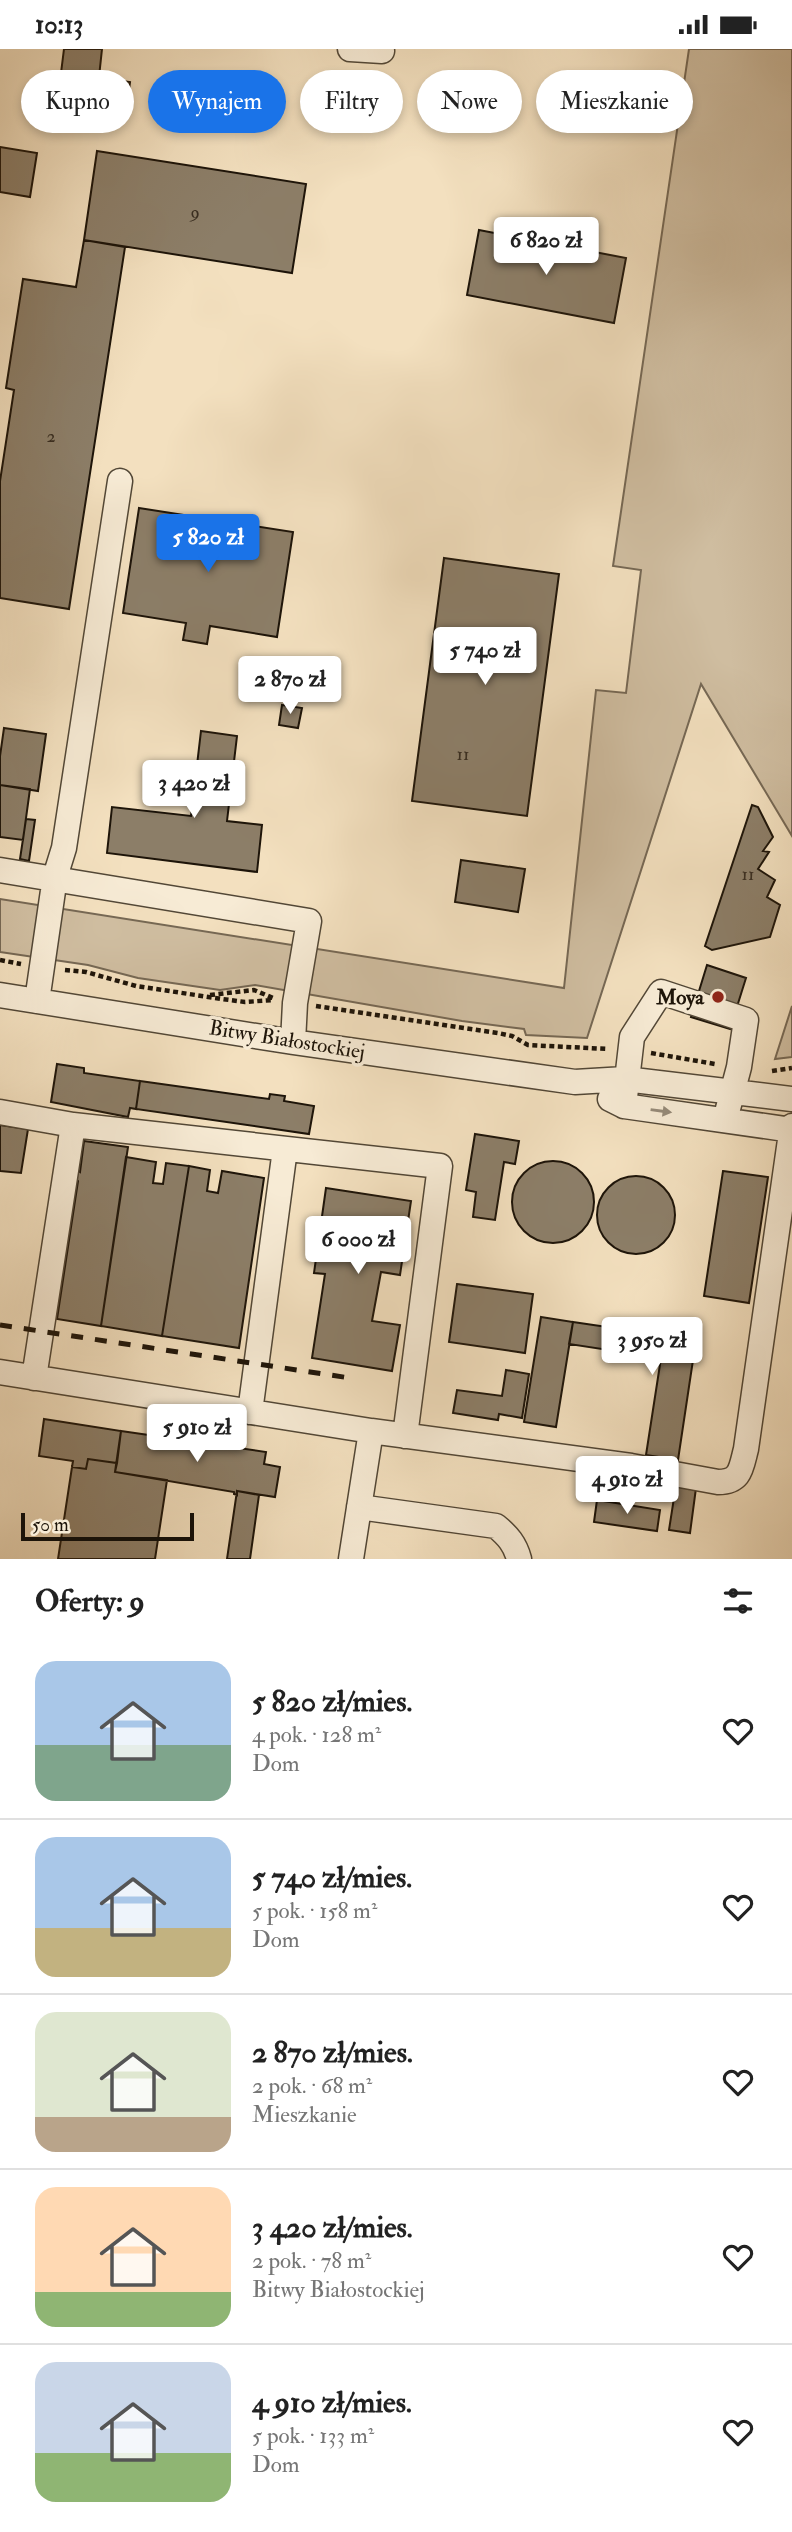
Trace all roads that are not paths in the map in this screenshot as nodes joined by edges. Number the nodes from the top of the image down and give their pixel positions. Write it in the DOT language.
graph roads {
  1 [pos="350,49"];
  2 [pos="382,51"];
  3 [pos="120,481"];
  4 [pos="0,870"];
  5 [pos="55,877"];
  6 [pos="0,995"];
  7 [pos="37,1001"];
  8 [pos="293,1042"];
  9 [pos="625,1079"];
  10 [pos="575,1082"];
  11 [pos="733,1093"];
  12 [pos="792,1099"];
  13 [pos="624,1106"];
  14 [pos="0,1112"];
  15 [pos="725,1120"];
  16 [pos="73,1125"];
  17 [pos="792,1129"];
  18 [pos="285,1149"];
  19 [pos="0,1372"];
  20 [pos="33,1378"];
  21 [pos="250,1412"];
  22 [pos="371,1431"];
  23 [pos="405,1436"];
  24 [pos="359,1507"];
  25 [pos="351,1559"];
  26 [pos="519,1559"];
  1 -- 2 [label="street"];
  3 -- 5 [label="street"];
  4 -- 5 [label="street"];
  5 -- 7 [label="street"];
  5 -- 8 [label="street"];
  6 -- 7 [label="street, Bitwy Białostockiej"];
  7 -- 8 [label="street, Bitwy Białostockiej"];
  8 -- 10 [label="street, Bitwy Białostockiej"];
  9 -- 10 [label="street, Bitwy Białostockiej"];
  9 -- 11 [label="street, Bitwy Białostockiej"];
  9 -- 11 [label="street"];
  9 -- 13 [label="street"];
  10 -- 13 [label="street, Bitwy Białostockiej"];
  11 -- 12 [label="street, Bitwy Białostockiej"];
  11 -- 15 [label="street"];
  13 -- 15 [label="street, Bitwy Białostockiej, one-way"];
  14 -- 16 [label="street"];
  15 -- 17 [label="street, Bitwy Białostockiej"];
  16 -- 18 [label="street"];
  16 -- 20 [label="street"];
  17 -- 23 [label="street"];
  18 -- 21 [label="street"];
  18 -- 23 [label="street"];
  19 -- 20 [label="street"];
  20 -- 21 [label="street"];
  21 -- 22 [label="street"];
  22 -- 23 [label="street"];
  22 -- 24 [label="street"];
  24 -- 25 [label="street"];
  24 -- 26 [label="street"];
}
